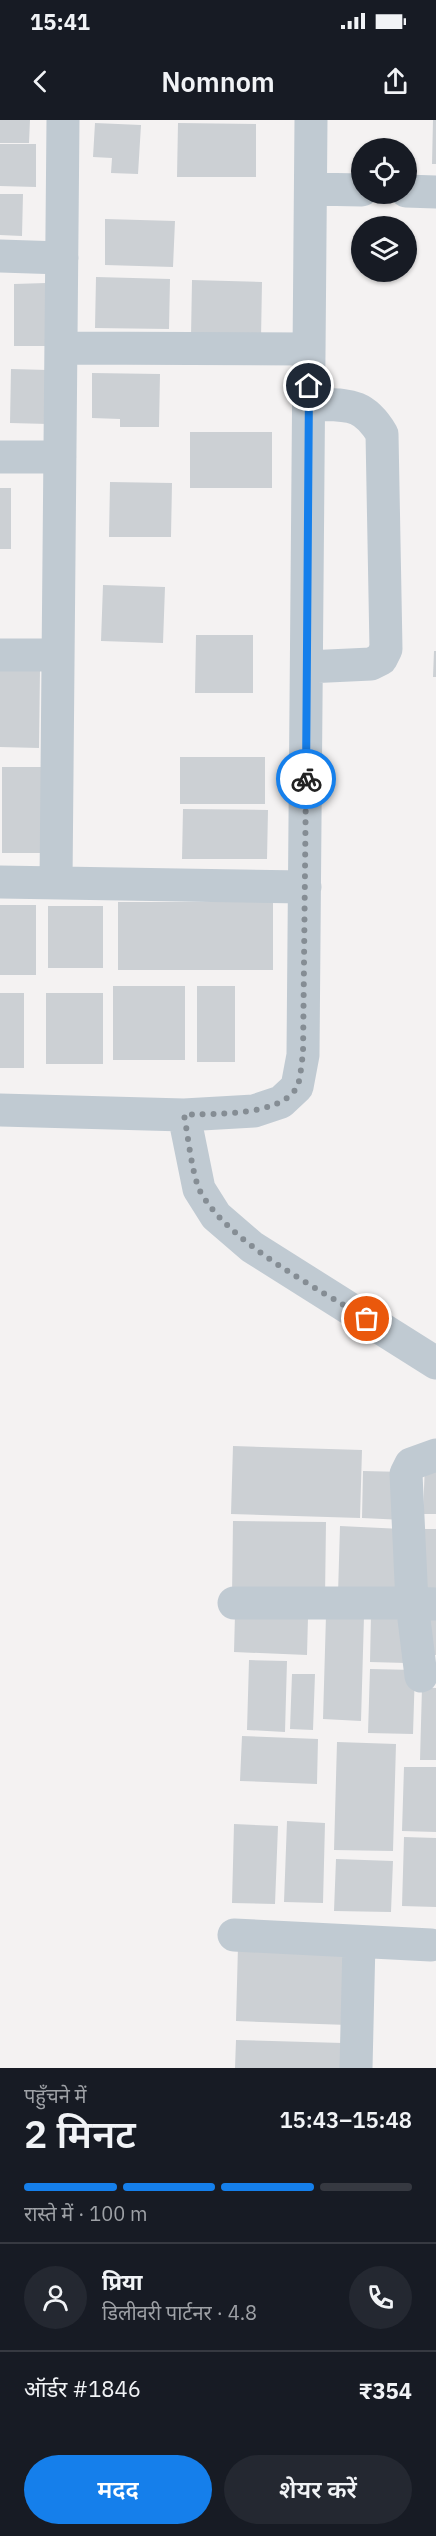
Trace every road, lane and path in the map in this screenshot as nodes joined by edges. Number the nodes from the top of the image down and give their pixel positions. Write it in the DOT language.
graph roads {
  1 [pos="63,120"];
  2 [pos="311,120"];
  3 [pos="311,189"];
  4 [pos="351,190"];
  5 [pos="417,191"];
  6 [pos="436,192"];
  7 [pos="0,256"];
  8 [pos="62,258"];
  9 [pos="61,348"];
  10 [pos="309,349"];
  11 [pos="309,404"];
  12 [pos="0,457"];
  13 [pos="60,457"];
  14 [pos="0,655"];
  15 [pos="58,655"];
  16 [pos="307,667"];
  17 [pos="0,882"];
  18 [pos="56,883"];
  19 [pos="305,887"];
  20 [pos="0,1110"];
  21 [pos="184,1115"];
  22 [pos="436,1363"];
  23 [pos="436,1455"];
  24 [pos="234,1603"];
  25 [pos="424,1603"];
  26 [pos="421,1676"];
  27 [pos="234,1935"];
  28 [pos="359,1942"];
  29 [pos="432,1945"];
  30 [pos="356,2068"];
  1 -- 8 [label="street"];
  2 -- 3 [label="street"];
  3 -- 4 [label="street"];
  3 -- 10 [label="street"];
  5 -- 6 [label="street"];
  7 -- 8 [label="street"];
  8 -- 9 [label="street"];
  9 -- 10 [label="street"];
  9 -- 13 [label="street"];
  10 -- 11 [label="street"];
  11 -- 16 [label="street"];
  11 -- 16 [label="street"];
  12 -- 13 [label="street"];
  13 -- 15 [label="street"];
  14 -- 15 [label="street"];
  15 -- 18 [label="street"];
  16 -- 19 [label="street"];
  17 -- 18 [label="street"];
  18 -- 19 [label="street"];
  19 -- 21 [label="street"];
  20 -- 21 [label="street"];
  21 -- 22 [label="street"];
  23 -- 25 [label="street"];
  24 -- 25 [label="street"];
  25 -- 26 [label="street"];
  27 -- 28 [label="street"];
  28 -- 29 [label="street"];
  28 -- 30 [label="street"];
}
